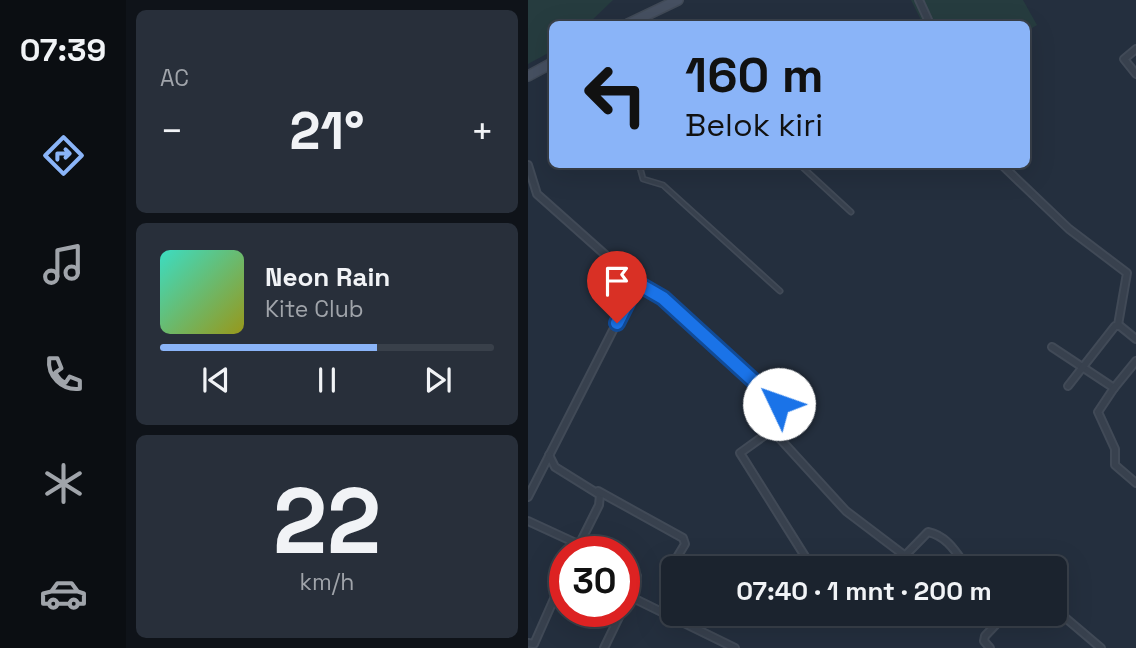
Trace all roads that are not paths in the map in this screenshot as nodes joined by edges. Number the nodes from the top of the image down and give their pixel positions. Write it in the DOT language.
graph roads {
  1 [pos="678,0"];
  2 [pos="919,0"];
  3 [pos="634,21"];
  4 [pos="929,21"];
  5 [pos="1135,48"];
  6 [pos="549,65"];
  7 [pos="1135,74"];
  8 [pos="528,76"];
  9 [pos="528,165"];
  10 [pos="640,168"];
  11 [pos="803,168"];
  12 [pos="1005,168"];
  13 [pos="851,212"];
  14 [pos="637,283"];
  15 [pos="780,292"];
  16 [pos="1118,325"];
  17 [pos="1135,339"];
  18 [pos="1052,347"];
  19 [pos="1135,361"];
  20 [pos="1083,368"];
  21 [pos="1068,386"];
  22 [pos="1114,388"];
  23 [pos="772,430"];
  24 [pos="549,453"];
  25 [pos="1135,482"];
  26 [pos="598,491"];
  27 [pos="528,497"];
  28 [pos="528,522"];
  29 [pos="554,536"];
  30 [pos="583,536"];
  31 [pos="904,555"];
  32 [pos="678,556"];
  33 [pos="805,556"];
  34 [pos="958,556"];
  35 [pos="640,601"];
  36 [pos="549,606"];
  37 [pos="1067,618"];
  38 [pos="994,626"];
  39 [pos="614,627"];
  40 [pos="531,643"];
  41 [pos="543,648"];
  42 [pos="604,648"];
  43 [pos="735,648"];
  44 [pos="990,648"];
  45 [pos="1101,648"];
  1 -- 3 [label="main road"];
  2 -- 4 [label="street"];
  5 -- 7 [label="street"];
  6 -- 8 [label="main road"];
  9 -- 14 [label="street"];
  10 -- 15 [label="lane"];
  11 -- 13 [label="lane"];
  12 -- 16 [label="street"];
  14 -- 23 [label="street"];
  14 -- 24 [label="street"];
  16 -- 17 [label="street"];
  16 -- 20 [label="street"];
  18 -- 20 [label="street"];
  19 -- 22 [label="street"];
  20 -- 21 [label="street"];
  20 -- 22 [label="street"];
  22 -- 25 [label="street"];
  23 -- 31 [label="street"];
  23 -- 33 [label="street"];
  24 -- 26 [label="street"];
  24 -- 27 [label="street"];
  26 -- 30 [label="street"];
  26 -- 32 [label="street"];
  28 -- 29 [label="street"];
  31 -- 34 [label="street"];
  35 -- 43 [label="street"];
  36 -- 40 [label="street"];
  37 -- 45 [label="street"];
  38 -- 44 [label="street"];
  39 -- 42 [label="street"];
  40 -- 41 [label="street"];
}
